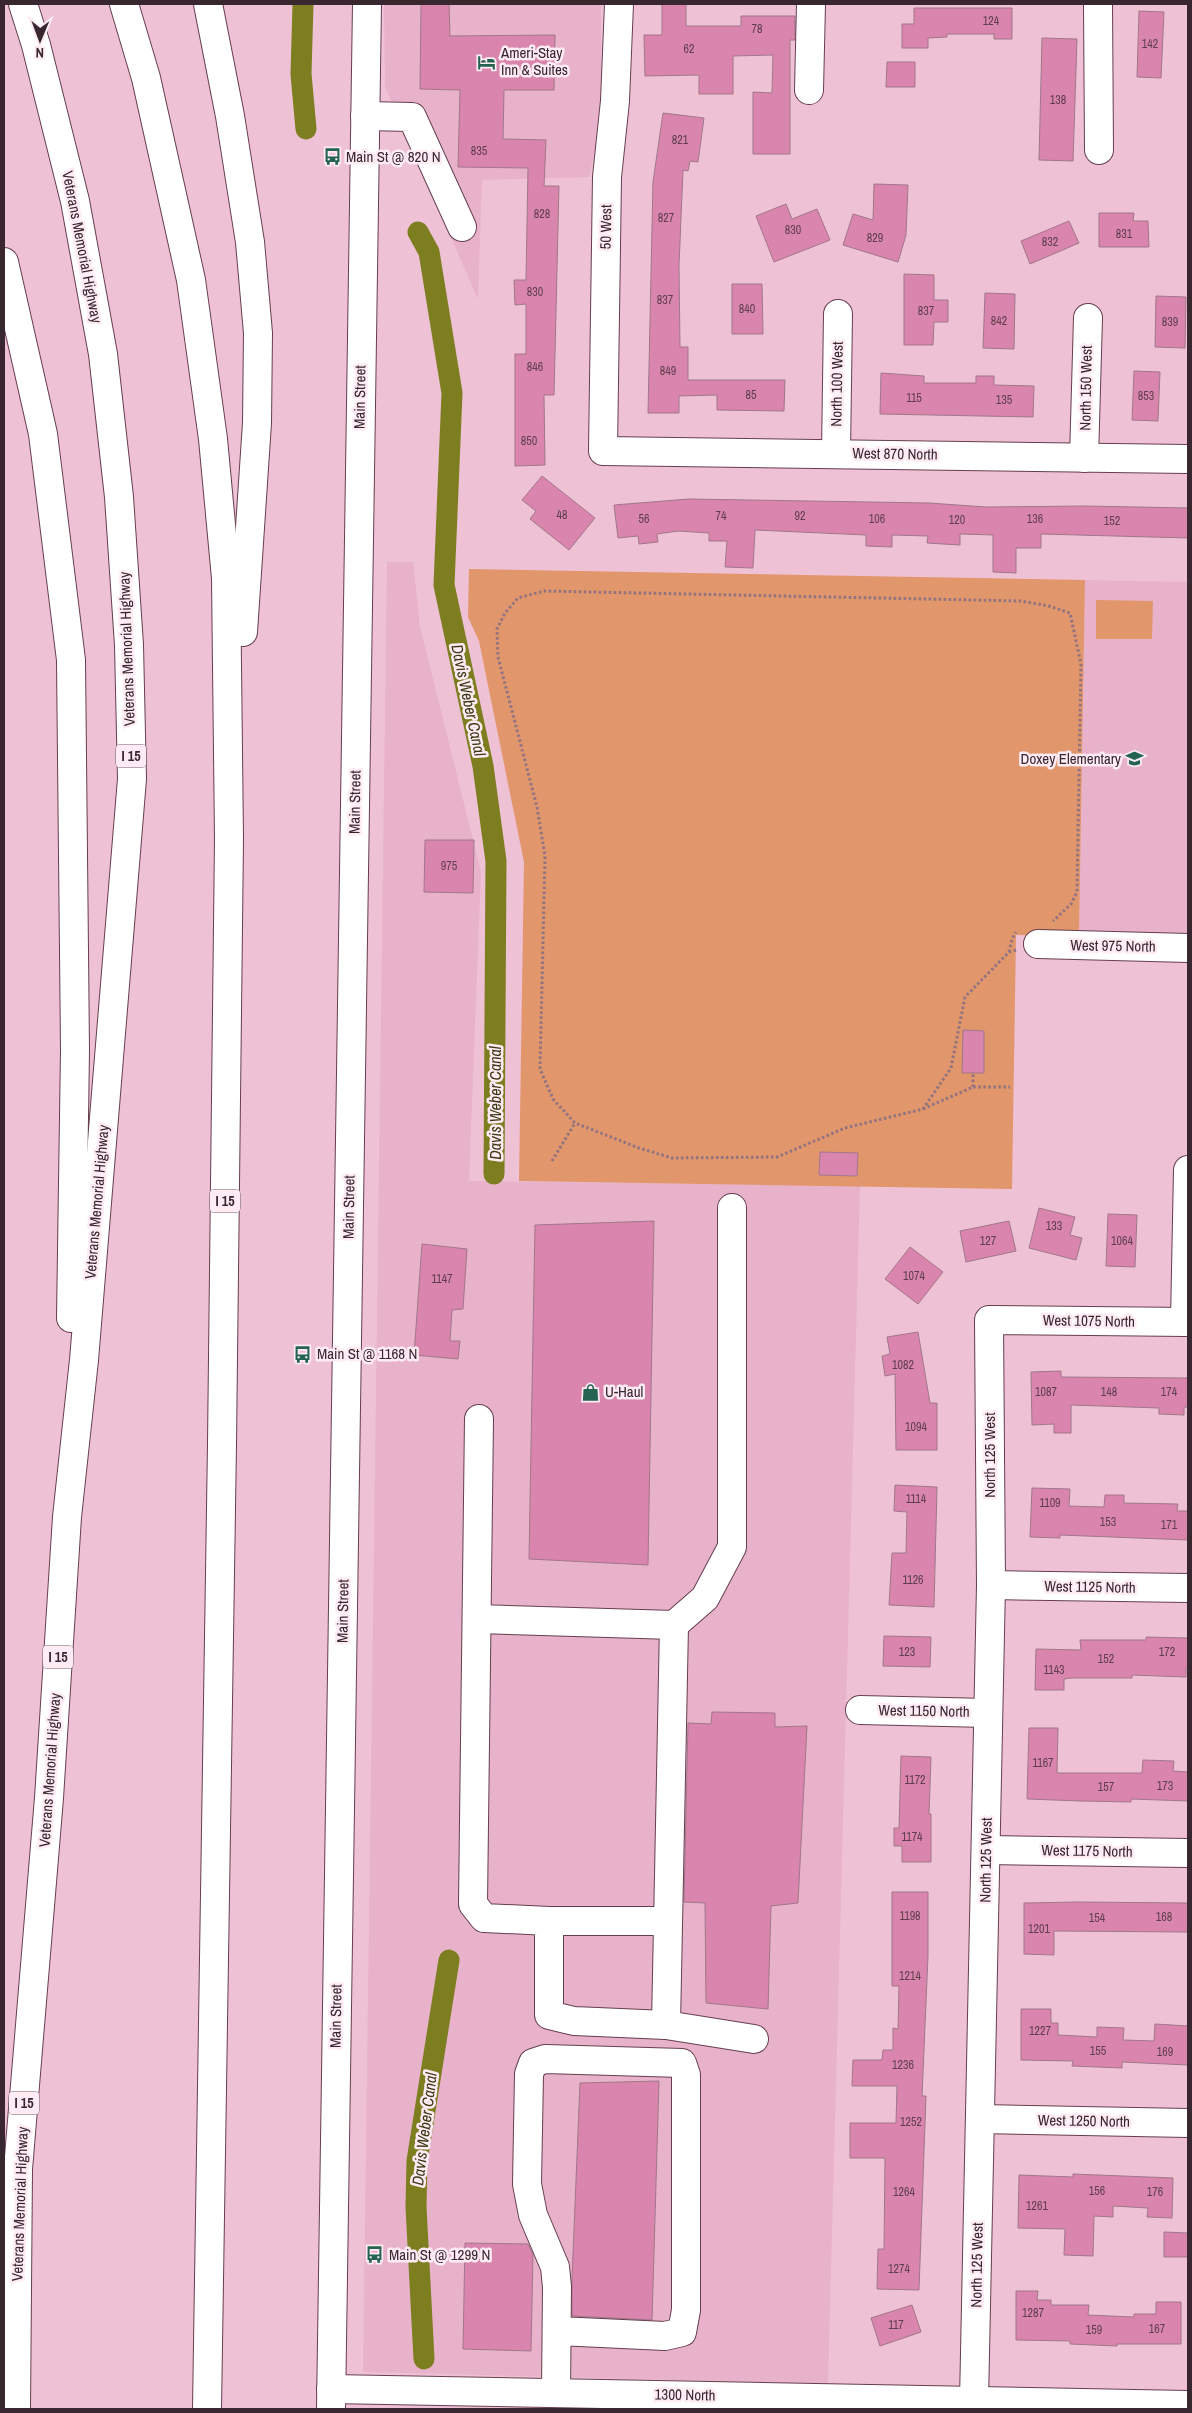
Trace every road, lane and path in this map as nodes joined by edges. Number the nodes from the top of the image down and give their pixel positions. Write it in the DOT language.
graph roads {
  1 [pos="23,4"];
  2 [pos="124,4"];
  3 [pos="208,4"];
  4 [pos="367,4"];
  5 [pos="619,4"];
  6 [pos="811,4"];
  7 [pos="1098,4"];
  8 [pos="808,90"];
  9 [pos="365,116"];
  10 [pos="1098,150"];
  11 [pos="462,227"];
  12 [pos="4,262"];
  13 [pos="838,314"];
  14 [pos="1088,318"];
  15 [pos="603,451"];
  16 [pos="836,453"];
  17 [pos="1084,458"];
  18 [pos="1188,459"];
  19 [pos="229,838"];
  20 [pos="1036,931"];
  21 [pos="1188,948"];
  22 [pos="1009,952"];
  23 [pos="973,1073"];
  24 [pos="973,1087"];
  25 [pos="1010,1088"];
  26 [pos="923,1110"];
  27 [pos="576,1123"];
  28 [pos="552,1161"];
  29 [pos="1188,1170"];
  30 [pos="732,1208"];
  31 [pos="989,1320"];
  32 [pos="1187,1322"];
  33 [pos="479,1419"];
  34 [pos="67,1517"];
  35 [pos="991,1585"];
  36 [pos="1188,1588"];
  37 [pos="478,1619"];
  38 [pos="674,1624"];
  39 [pos="860,1710"];
  40 [pos="988,1713"];
  41 [pos="986,1850"];
  42 [pos="1188,1853"];
  43 [pos="549,1920"];
  44 [pos="668,1921"];
  45 [pos="574,2021"];
  46 [pos="666,2025"];
  47 [pos="754,2039"];
  48 [pos="573,2060"];
  49 [pos="980,2119"];
  50 [pos="1188,2123"];
  51 [pos="558,2332"];
  52 [pos="556,2393"];
  53 [pos="331,2399"];
  54 [pos="974,2401"];
  55 [pos="1188,2405"];
  56 [pos="16,2409"];
  57 [pos="208,2409"];
  1 -- 34 [label="main road, Veterans Memorial Highway / I 15"];
  2 -- 19 [label="main road, I 15"];
  3 -- 19 [label="main road"];
  4 -- 9 [label="main road, Main Street"];
  5 -- 15 [label="main road, 50 West"];
  6 -- 8 [label="main road"];
  7 -- 10 [label="main road"];
  9 -- 11 [label="main road"];
  9 -- 53 [label="main road, Main Street"];
  12 -- 34 [label="main road"];
  13 -- 16 [label="main road, North 100 West"];
  14 -- 17 [label="main road, North 150 West"];
  15 -- 16 [label="main road, West 870 North"];
  16 -- 17 [label="main road, West 870 North"];
  17 -- 18 [label="main road, West 870 North"];
  19 -- 57 [label="main road, I 15"];
  20 -- 21 [label="main road, West 975 North"];
  20 -- 22 [label="path"];
  20 -- 22 [label="path"];
  20 -- 27 [label="path"];
  22 -- 26 [label="path"];
  23 -- 24 [label="path"];
  24 -- 25 [label="path"];
  24 -- 26 [label="path"];
  26 -- 27 [label="path"];
  27 -- 28 [label="path"];
  29 -- 32 [label="main road"];
  30 -- 38 [label="main road"];
  31 -- 32 [label="main road, West 1075 North"];
  31 -- 35 [label="main road, North 125 West"];
  33 -- 37 [label="main road"];
  34 -- 56 [label="main road, Veterans Memorial Highway / I 15"];
  35 -- 36 [label="main road, West 1125 North"];
  35 -- 40 [label="main road, North 125 West"];
  37 -- 38 [label="main road"];
  37 -- 43 [label="main road"];
  38 -- 44 [label="main road"];
  39 -- 40 [label="main road, West 1150 North"];
  40 -- 41 [label="main road, North 125 West"];
  41 -- 42 [label="main road, West 1175 North"];
  41 -- 49 [label="main road, North 125 West"];
  43 -- 44 [label="main road"];
  43 -- 45 [label="main road"];
  44 -- 46 [label="main road"];
  45 -- 46 [label="main road"];
  45 -- 48 [label="main road"];
  46 -- 47 [label="main road"];
  48 -- 51 [label="main road"];
  48 -- 51 [label="main road"];
  49 -- 50 [label="main road, West 1250 North"];
  49 -- 54 [label="main road, North 125 West"];
  51 -- 52 [label="main road"];
  52 -- 53 [label="main road, 1300 North"];
  52 -- 54 [label="main road, 1300 North"];
  54 -- 55 [label="main road, 1300 North"];
}
